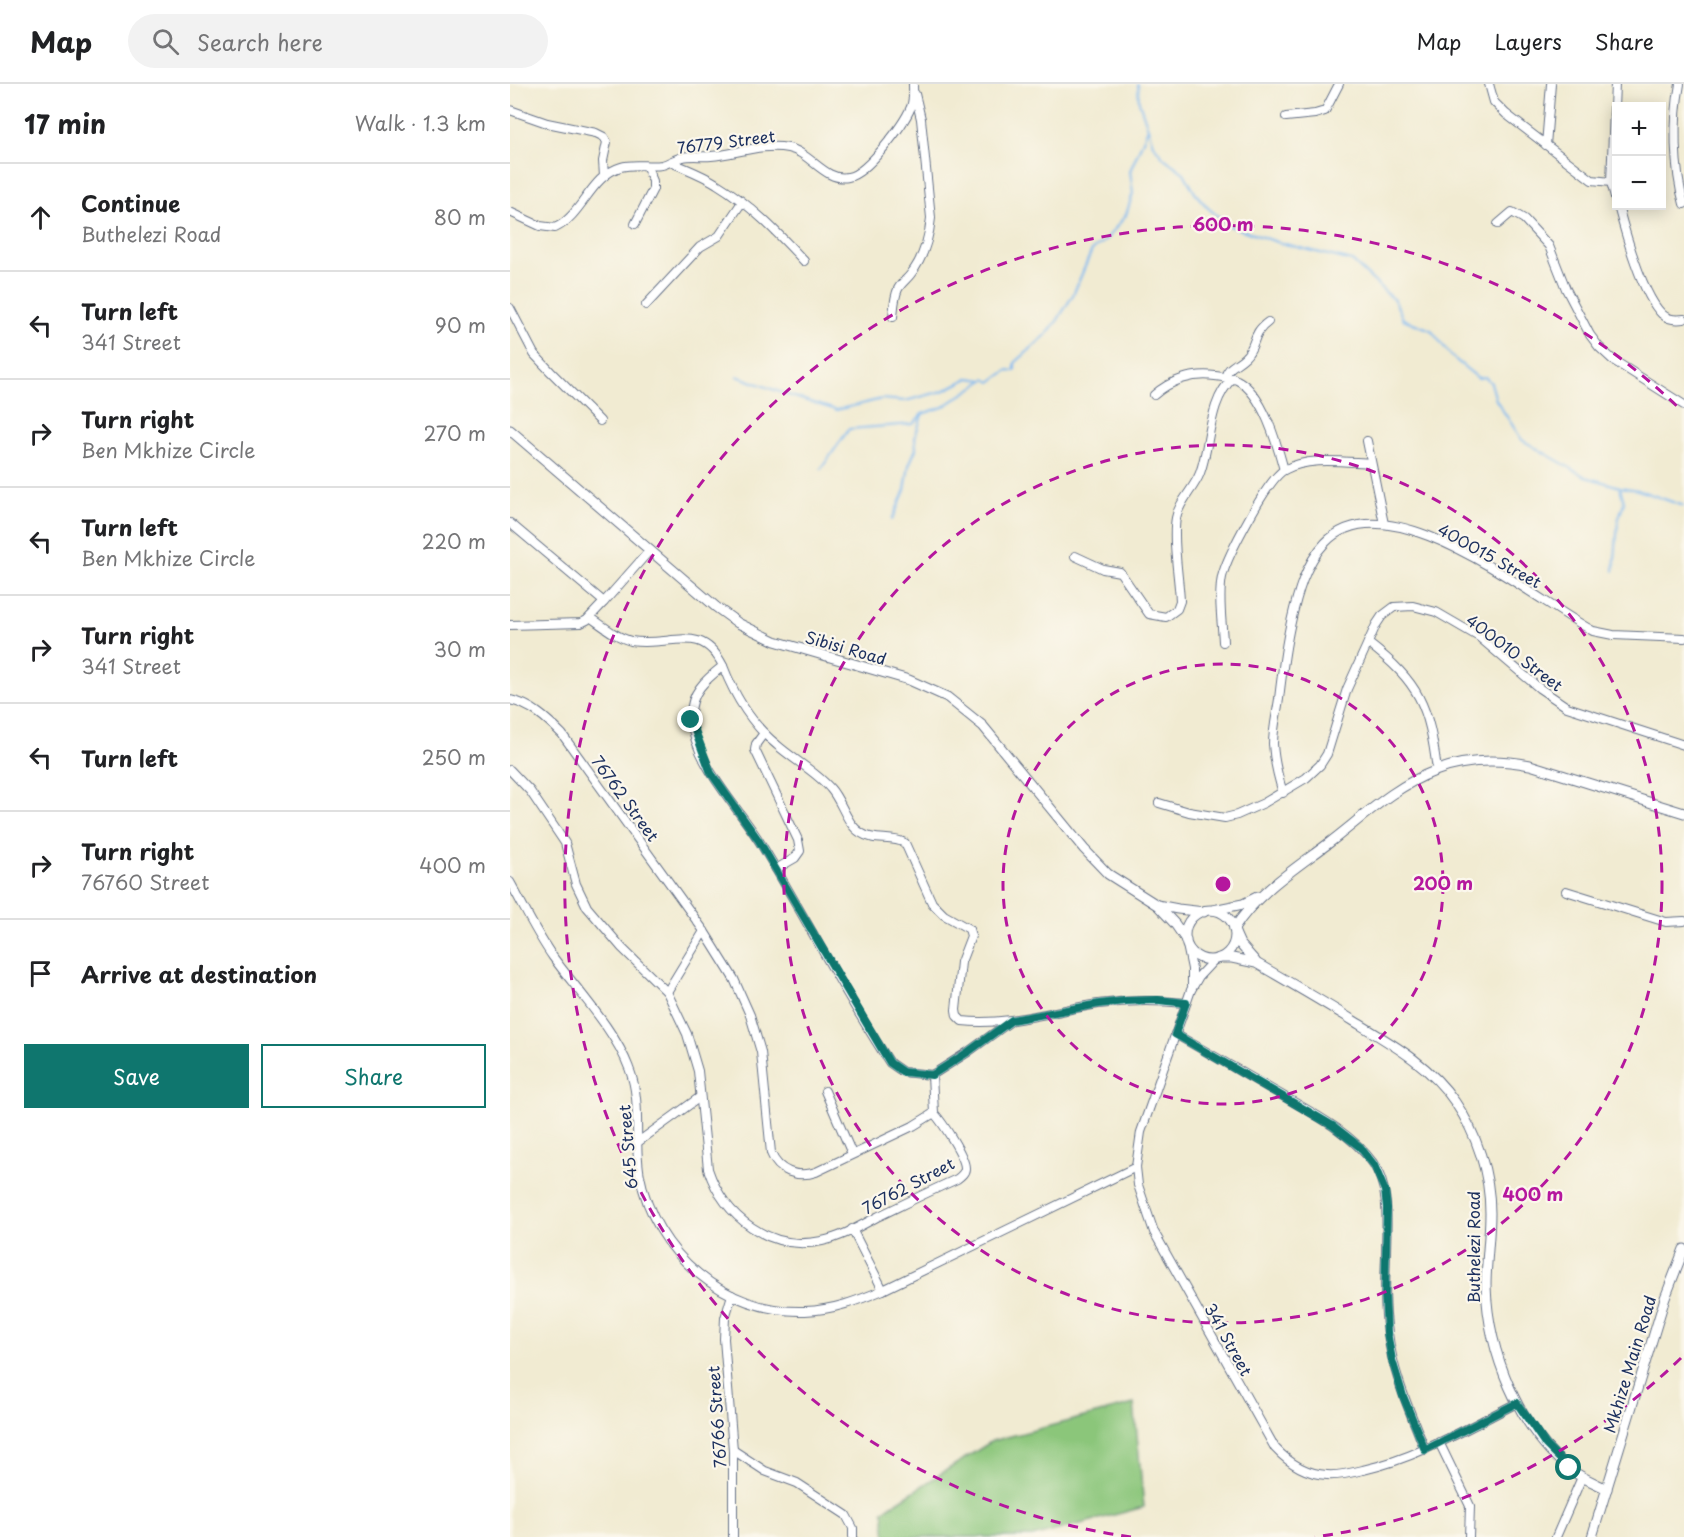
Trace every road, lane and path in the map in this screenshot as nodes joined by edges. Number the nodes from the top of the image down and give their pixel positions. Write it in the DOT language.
graph roads {
  1 [pos="1339,84"];
  2 [pos="1489,84"];
  3 [pos="1551,84"];
  4 [pos="1615,84"];
  5 [pos="1680,84"];
  6 [pos="913,85"];
  7 [pos="510,110"];
  8 [pos="1287,117"];
  9 [pos="1546,145"];
  10 [pos="671,162"];
  11 [pos="647,167"];
  12 [pos="604,176"];
  13 [pos="1611,182"];
  14 [pos="1612,186"];
  15 [pos="742,202"];
  16 [pos="1684,204"];
  17 [pos="1619,210"];
  18 [pos="510,212"];
  19 [pos="635,224"];
  20 [pos="1498,224"];
  21 [pos="804,261"];
  22 [pos="646,305"];
  23 [pos="510,308"];
  24 [pos="893,317"];
  25 [pos="1684,319"];
  26 [pos="1268,322"];
  27 [pos="1229,378"];
  28 [pos="1154,395"];
  29 [pos="1684,405"];
  30 [pos="600,421"];
  31 [pos="510,430"];
  32 [pos="1367,441"];
  33 [pos="1371,463"];
  34 [pos="1284,470"];
  35 [pos="510,523"];
  36 [pos="1384,524"];
  37 [pos="650,550"];
  38 [pos="1075,556"];
  39 [pos="604,602"];
  40 [pos="590,617"];
  41 [pos="510,625"];
  42 [pos="1684,638"];
  43 [pos="1222,642"];
  44 [pos="1368,643"];
  45 [pos="723,666"];
  46 [pos="510,700"];
  47 [pos="764,733"];
  48 [pos="1684,745"];
  49 [pos="510,770"];
  50 [pos="1437,770"];
  51 [pos="1283,793"];
  52 [pos="1159,803"];
  53 [pos="1684,813"];
  54 [pos="776,869"];
  55 [pos="510,882"];
  56 [pos="1566,891"];
  57 [pos="1264,893"];
  58 [pos="1157,905"];
  59 [pos="1207,911"];
  60 [pos="1684,921"];
  61 [pos="705,931"];
  62 [pos="1234,931"];
  63 [pos="1187,943"];
  64 [pos="1216,959"];
  65 [pos="1256,963"];
  66 [pos="1191,990"];
  67 [pos="667,992"];
  68 [pos="1186,1003"];
  69 [pos="1012,1020"];
  70 [pos="1175,1034"];
  71 [pos="932,1075"];
  72 [pos="825,1091"];
  73 [pos="700,1097"];
  74 [pos="934,1113"];
  75 [pos="638,1142"];
  76 [pos="852,1154"];
  77 [pos="1136,1167"];
  78 [pos="852,1229"];
  79 [pos="1684,1249"];
  80 [pos="883,1290"];
  81 [pos="732,1295"];
  82 [pos="1517,1403"];
  83 [pos="1439,1443"];
  84 [pos="734,1450"];
  85 [pos="1425,1450"];
  86 [pos="1582,1477"];
  87 [pos="1607,1489"];
  88 [pos="733,1537"];
  89 [pos="853,1537"];
  90 [pos="1469,1537"];
  91 [pos="1556,1537"];
  92 [pos="1592,1537"];
  1 -- 8 [label="street"];
  2 -- 9 [label="street"];
  3 -- 9 [label="street"];
  4 -- 13 [label="street"];
  5 -- 16 [label="street"];
  6 -- 10 [label="street, 76779 Street"];
  6 -- 24 [label="street"];
  7 -- 12 [label="street"];
  9 -- 13 [label="street"];
  10 -- 11 [label="street, 76779 Street"];
  10 -- 15 [label="street"];
  11 -- 12 [label="street, 76779 Street"];
  11 -- 19 [label="street"];
  12 -- 18 [label="street"];
  13 -- 14 [label="street"];
  15 -- 21 [label="street"];
  15 -- 22 [label="street"];
  17 -- 25 [label="street"];
  20 -- 29 [label="street"];
  23 -- 30 [label="street"];
  26 -- 27 [label="street"];
  27 -- 28 [label="street"];
  27 -- 34 [label="street"];
  27 -- 38 [label="street"];
  31 -- 37 [label="street, Sibisi Road"];
  32 -- 33 [label="street"];
  33 -- 34 [label="street"];
  33 -- 36 [label="street"];
  34 -- 43 [label="street"];
  35 -- 39 [label="street"];
  36 -- 42 [label="street, 400015 Street"];
  36 -- 51 [label="street, 400015 Street"];
  37 -- 39 [label="street"];
  37 -- 58 [label="street, Sibisi Road"];
  39 -- 40 [label="street"];
  40 -- 41 [label="street"];
  40 -- 45 [label="street"];
  44 -- 48 [label="street, 400010 Street"];
  44 -- 50 [label="street"];
  44 -- 51 [label="street, 400010 Street"];
  45 -- 47 [label="street"];
  45 -- 54 [label="street"];
  46 -- 61 [label="street, 76762 Street"];
  47 -- 54 [label="street"];
  47 -- 69 [label="street"];
  49 -- 67 [label="street, 76762 Street"];
  50 -- 53 [label="street"];
  50 -- 57 [label="street"];
  51 -- 52 [label="street, 400010 Street"];
  54 -- 71 [label="street"];
  55 -- 75 [label="street, 645 Street"];
  56 -- 60 [label="street"];
  57 -- 59 [label="street"];
  57 -- 62 [label="street"];
  58 -- 59 [label="street, Sibisi Road"];
  58 -- 63 [label="street, Sibisi Road"];
  59 -- 62 [label="street, Buthelezi Road"];
  59 -- 63 [label="street"];
  61 -- 67 [label="street"];
  61 -- 76 [label="street, 76762 Street"];
  62 -- 64 [label="street"];
  62 -- 65 [label="street, Buthelezi Road"];
  63 -- 64 [label="street, Buthelezi Road"];
  63 -- 66 [label="street, 341 Street"];
  64 -- 65 [label="street, Buthelezi Road"];
  64 -- 66 [label="street, 341 Street"];
  65 -- 82 [label="street, Buthelezi Road"];
  66 -- 68 [label="street, 341 Street"];
  67 -- 73 [label="street, 76762 Street"];
  68 -- 69 [label="street"];
  68 -- 70 [label="street, 341 Street"];
  69 -- 71 [label="street"];
  70 -- 77 [label="street, 341 Street"];
  70 -- 85 [label="street"];
  71 -- 74 [label="street"];
  72 -- 76 [label="street"];
  73 -- 75 [label="street"];
  73 -- 78 [label="street, 76762 Street"];
  74 -- 76 [label="street, 76762 Street"];
  74 -- 78 [label="street, 76762 Street"];
  75 -- 81 [label="street, 645 Street"];
  77 -- 80 [label="street, 645 Street"];
  77 -- 85 [label="street, 341 Street"];
  78 -- 80 [label="street"];
  79 -- 87 [label="street, Mkhize Main Road"];
  80 -- 81 [label="street, 645 Street"];
  81 -- 84 [label="street, 76766 Street"];
  82 -- 83 [label="street, 341 Street"];
  82 -- 86 [label="street, Buthelezi Road"];
  83 -- 85 [label="street, 341 Street"];
  83 -- 90 [label="street"];
  84 -- 88 [label="street, 76766 Street"];
  84 -- 89 [label="street"];
  86 -- 87 [label="street, Buthelezi Road"];
  86 -- 91 [label="street"];
  87 -- 92 [label="street, Mkhize Main Road"];
}
